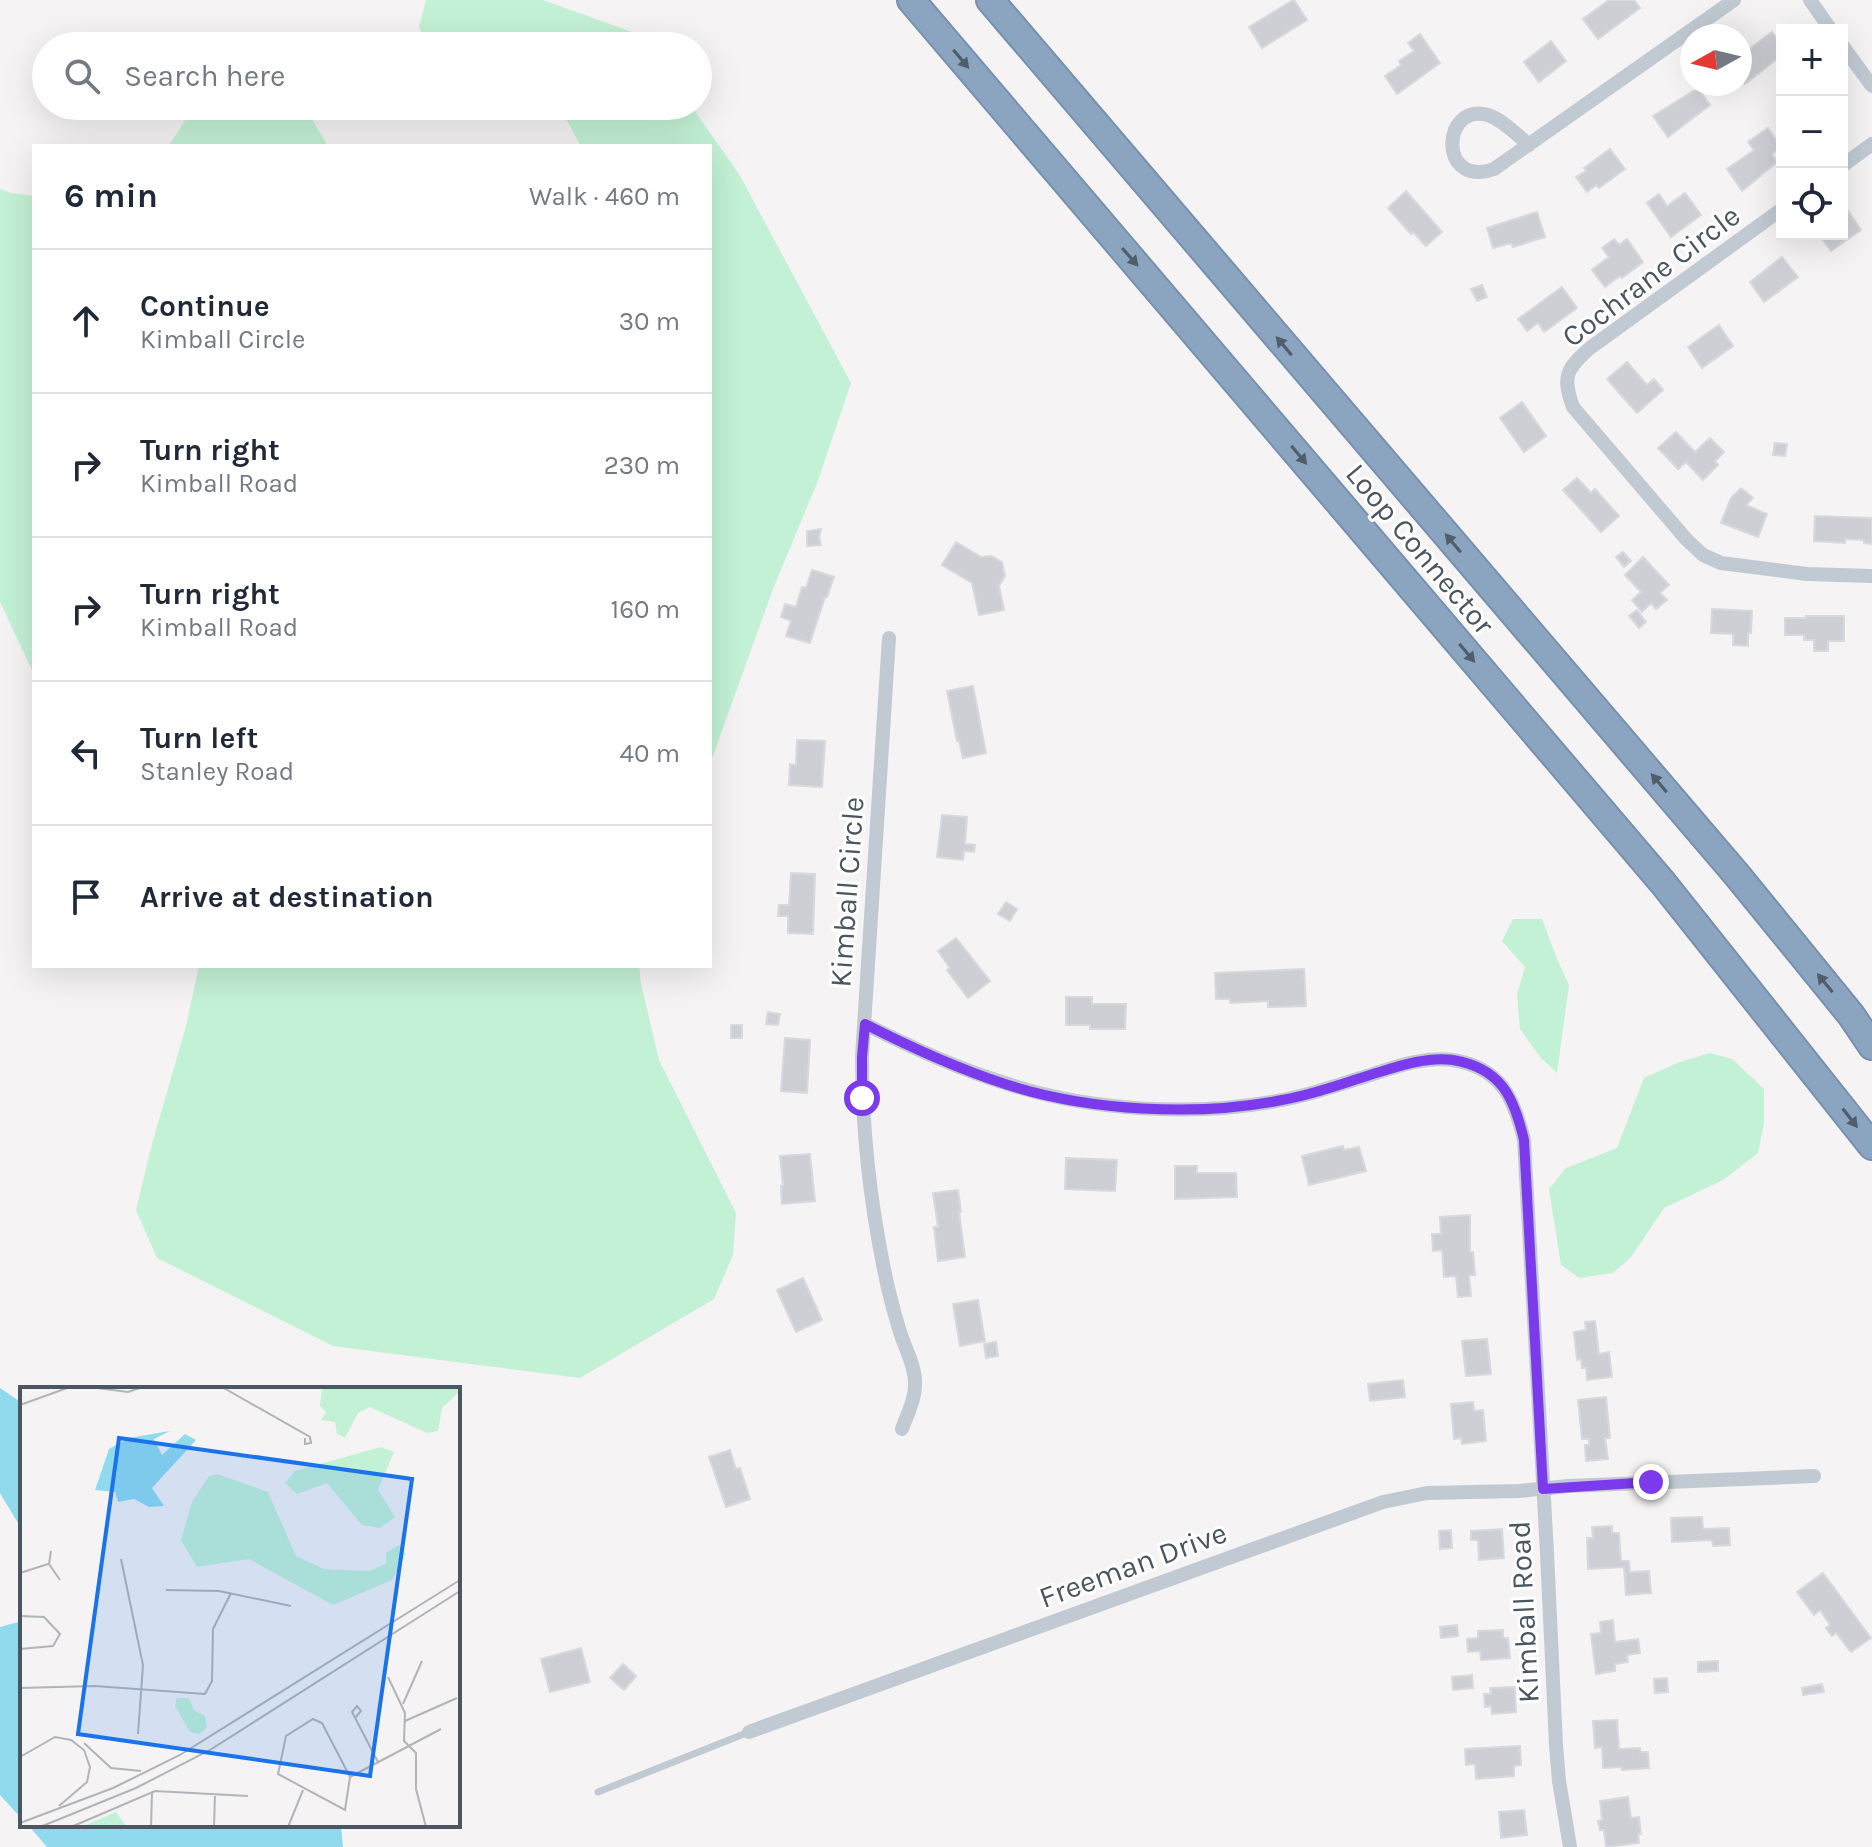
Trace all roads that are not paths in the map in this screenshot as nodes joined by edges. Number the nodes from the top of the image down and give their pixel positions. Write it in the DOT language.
graph roads {
  1 [pos="911,0"];
  2 [pos="990,0"];
  3 [pos="1734,0"];
  4 [pos="1810,0"];
  5 [pos="1827,24"];
  6 [pos="1848,53"];
  7 [pos="1872,86"];
  8 [pos="1872,144"];
  9 [pos="1529,145"];
  10 [pos="1848,162"];
  11 [pos="1776,213"];
  12 [pos="1872,576"];
  13 [pos="889,638"];
  14 [pos="865,1024"];
  15 [pos="1872,1046"];
  16 [pos="1872,1146"];
  17 [pos="902,1429"];
  18 [pos="1814,1476"];
  19 [pos="1543,1489"];
  20 [pos="749,1732"];
  21 [pos="598,1792"];
  22 [pos="1570,1847"];
  1 -- 16 [label="highway, Loop Connector, one-way"];
  15 -- 2 [label="highway, Loop Connector, one-way"];
  3 -- 9 [label="street"];
  4 -- 5 [label="street"];
  6 -- 7 [label="street"];
  8 -- 10 [label="street"];
  9 -- 9 [label="street"];
  11 -- 12 [label="street, Cochrane Circle"];
  13 -- 14 [label="street, Kimball Circle"];
  14 -- 17 [label="street, Kimball Circle"];
  14 -- 19 [label="street, Kimball Road"];
  18 -- 19 [label="street, Freeman Drive"];
  19 -- 20 [label="street, Freeman Drive"];
  19 -- 22 [label="street, Kimball Road"];
  20 -- 21 [label="lane"];
}
